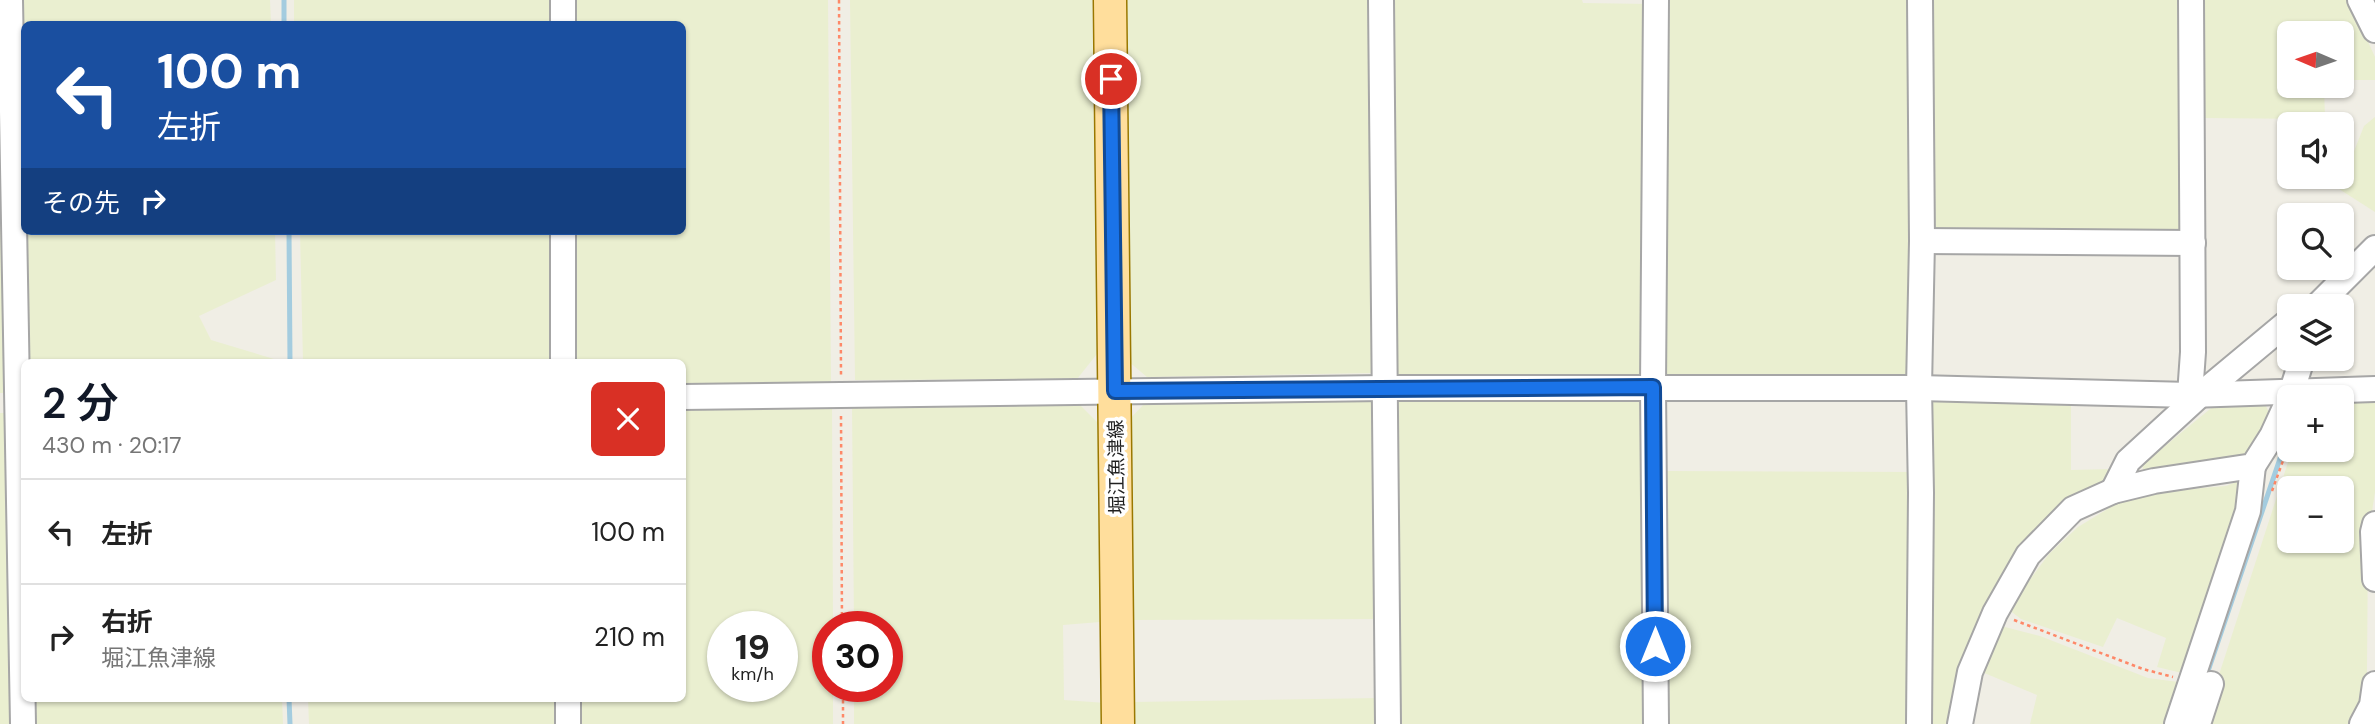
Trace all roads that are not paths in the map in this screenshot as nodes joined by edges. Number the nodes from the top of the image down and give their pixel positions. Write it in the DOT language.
graph roads {
  1 [pos="10,0"];
  2 [pos="562,0"];
  3 [pos="1110,0"];
  4 [pos="1381,0"];
  5 [pos="1656,0"];
  6 [pos="1920,0"];
  7 [pos="2190,0"];
  8 [pos="2360,0"];
  9 [pos="563,21"];
  10 [pos="2375,30"];
  11 [pos="563,235"];
  12 [pos="1923,241"];
  13 [pos="2193,243"];
  14 [pos="2375,248"];
  15 [pos="2329,294"];
  16 [pos="2277,330"];
  17 [pos="563,359"];
  18 [pos="1653,387"];
  19 [pos="1385,388"];
  20 [pos="1919,388"];
  21 [pos="2375,389"];
  22 [pos="1115,391"];
  23 [pos="2354,391"];
  24 [pos="2195,395"];
  25 [pos="2277,396"];
  26 [pos="686,397"];
  27 [pos="14,402"];
  28 [pos="2277,425"];
  29 [pos="2253,466"];
  30 [pos="2113,491"];
  31 [pos="2375,524"];
  32 [pos="2375,579"];
  33 [pos="21,652"];
  34 [pos="2201,683"];
  35 [pos="22,702"];
  36 [pos="568,702"];
  37 [pos="23,724"];
  38 [pos="568,724"];
  39 [pos="1118,724"];
  40 [pos="1388,724"];
  41 [pos="1656,724"];
  42 [pos="1919,724"];
  43 [pos="1960,724"];
  44 [pos="2177,724"];
  45 [pos="2198,724"];
  1 -- 27 [label="street"];
  2 -- 9 [label="street"];
  3 -- 22 [label="main road, 堀江魚津線"];
  4 -- 19 [label="street"];
  5 -- 18 [label="street"];
  6 -- 12 [label="street"];
  7 -- 13 [label="street"];
  8 -- 10 [label="street"];
  11 -- 17 [label="street"];
  12 -- 13 [label="street"];
  12 -- 20 [label="street"];
  13 -- 24 [label="street"];
  14 -- 15 [label="street"];
  16 -- 24 [label="street"];
  18 -- 19 [label="street"];
  18 -- 20 [label="street"];
  18 -- 41 [label="street"];
  19 -- 22 [label="street"];
  19 -- 40 [label="street"];
  20 -- 24 [label="street"];
  20 -- 42 [label="street"];
  21 -- 23 [label="street"];
  22 -- 26 [label="street"];
  22 -- 39 [label="main road, 堀江魚津線"];
  24 -- 25 [label="street"];
  24 -- 30 [label="street"];
  27 -- 33 [label="street"];
  28 -- 29 [label="street"];
  29 -- 30 [label="street"];
  29 -- 34 [label="street"];
  30 -- 43 [label="street"];
  31 -- 32 [label="street"];
  34 -- 44 [label="street"];
  34 -- 45 [label="street"];
  35 -- 37 [label="street"];
  36 -- 38 [label="street"];
}
